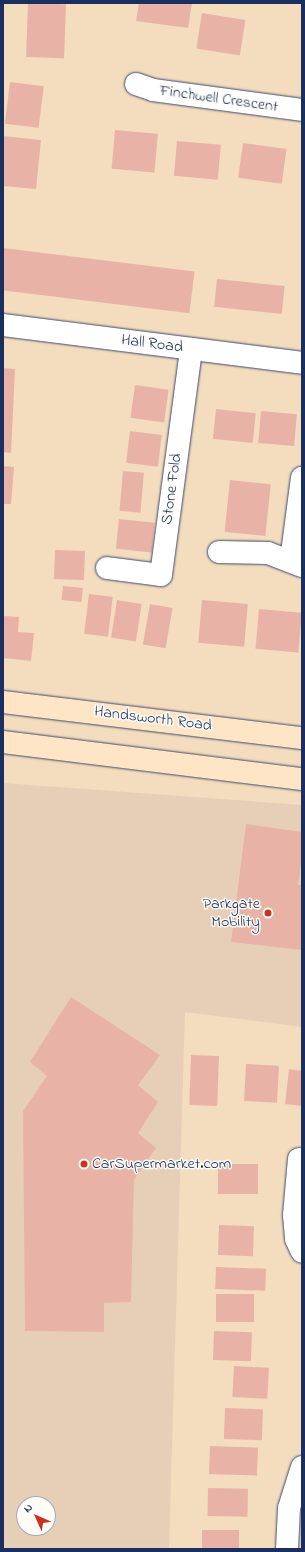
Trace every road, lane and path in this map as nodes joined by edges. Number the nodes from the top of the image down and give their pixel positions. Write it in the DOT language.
graph roads {
  1 [pos="136,84"];
  2 [pos="302,110"];
  3 [pos="3,325"];
  4 [pos="191,349"];
  5 [pos="302,363"];
  6 [pos="302,478"];
  7 [pos="219,552"];
  8 [pos="296,563"];
  9 [pos="107,568"];
  10 [pos="3,702"];
  11 [pos="302,738"];
  12 [pos="3,742"];
  13 [pos="302,779"];
  14 [pos="300,1159"];
  15 [pos="302,1252"];
  16 [pos="302,1467"];
  17 [pos="287,1549"];
  1 -- 2 [label="street, Finchwell Crescent"];
  3 -- 4 [label="street, Hall Road"];
  4 -- 5 [label="street, Hall Road"];
  4 -- 9 [label="street, Stone Fold"];
  6 -- 8 [label="street"];
  7 -- 8 [label="street"];
  10 -- 11 [label="main road, Handsworth Road"];
  12 -- 13 [label="main road"];
  14 -- 15 [label="street"];
  16 -- 17 [label="street"];
}
